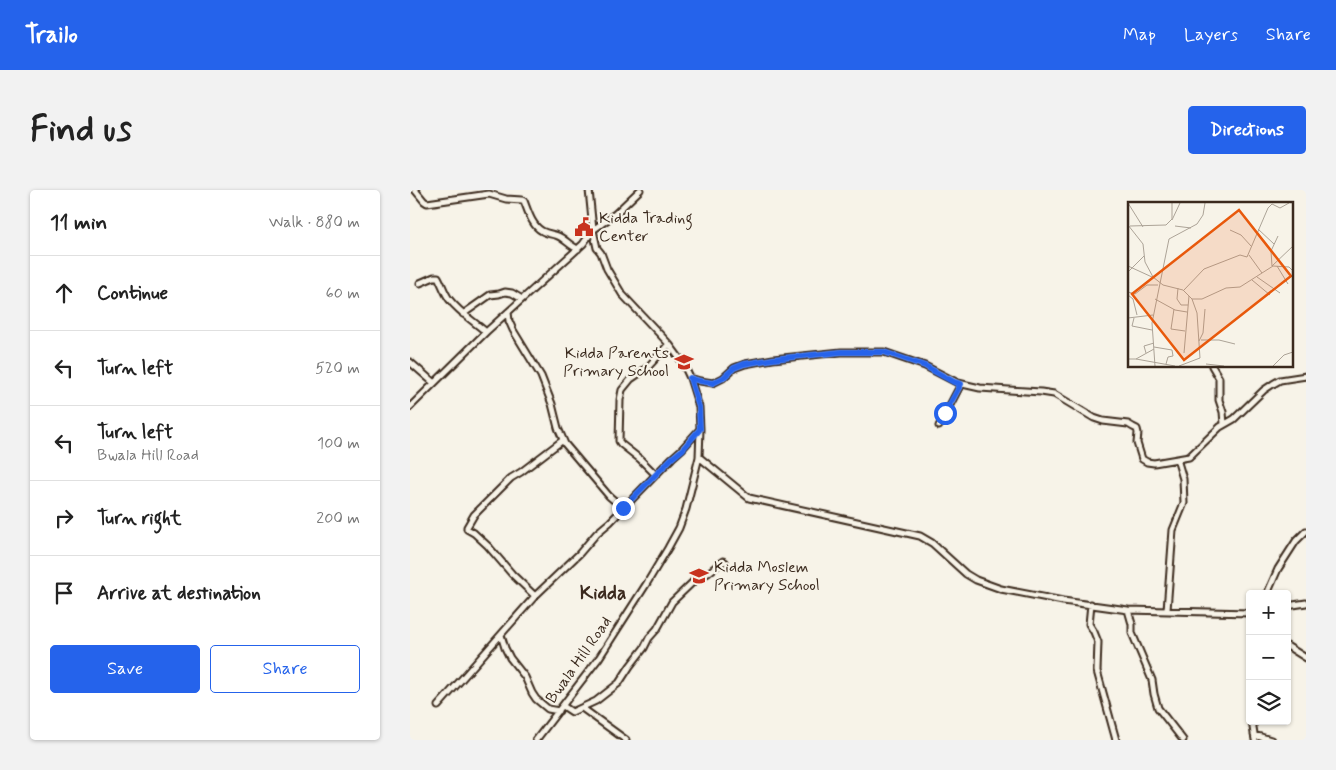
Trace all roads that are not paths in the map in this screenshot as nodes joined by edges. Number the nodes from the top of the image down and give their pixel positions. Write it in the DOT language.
graph roads {
  1 [pos="415,190"];
  2 [pos="589,190"];
  3 [pos="640,190"];
  4 [pos="593,230"];
  5 [pos="578,249"];
  6 [pos="420,283"];
  7 [pos="522,300"];
  8 [pos="508,312"];
  9 [pos="463,314"];
  10 [pos="486,332"];
  11 [pos="669,344"];
  12 [pos="410,362"];
  13 [pos="1213,368"];
  14 [pos="1306,376"];
  15 [pos="690,378"];
  16 [pos="434,383"];
  17 [pos="961,384"];
  18 [pos="410,407"];
  19 [pos="1224,424"];
  20 [pos="939,426"];
  21 [pos="700,429"];
  22 [pos="563,440"];
  23 [pos="699,458"];
  24 [pos="1177,459"];
  25 [pos="655,474"];
  26 [pos="623,508"];
  27 [pos="1306,531"];
  28 [pos="725,562"];
  29 [pos="1269,590"];
  30 [pos="535,596"];
  31 [pos="1306,603"];
  32 [pos="1091,604"];
  33 [pos="1291,605"];
  34 [pos="1128,610"];
  35 [pos="1167,610"];
  36 [pos="1246,613"];
  37 [pos="501,635"];
  38 [pos="1291,649"];
  39 [pos="1306,658"];
  40 [pos="438,706"];
  41 [pos="563,706"];
  42 [pos="582,708"];
  43 [pos="559,711"];
  44 [pos="1252,725"];
  45 [pos="538,738"];
  46 [pos="1254,738"];
  47 [pos="544,740"];
  48 [pos="626,740"];
  49 [pos="1116,740"];
  50 [pos="1183,740"];
  51 [pos="1271,740"];
  1 -- 5 [label="street"];
  2 -- 4 [label="street, Bwala Hill Road"];
  3 -- 4 [label="street"];
  4 -- 5 [label="street"];
  4 -- 11 [label="street, Bwala Hill Road"];
  5 -- 7 [label="street"];
  6 -- 9 [label="street"];
  7 -- 8 [label="street"];
  7 -- 9 [label="street"];
  8 -- 10 [label="street"];
  8 -- 22 [label="street"];
  9 -- 10 [label="street"];
  10 -- 16 [label="street"];
  11 -- 15 [label="street, Bwala Hill Road"];
  11 -- 25 [label="street"];
  12 -- 16 [label="street"];
  13 -- 19 [label="street"];
  14 -- 19 [label="street"];
  15 -- 17 [label="street"];
  15 -- 21 [label="street, Bwala Hill Road"];
  16 -- 18 [label="street"];
  17 -- 20 [label="street"];
  17 -- 24 [label="street"];
  19 -- 24 [label="street"];
  21 -- 23 [label="street, Bwala Hill Road"];
  21 -- 25 [label="street"];
  22 -- 26 [label="street"];
  22 -- 30 [label="street"];
  23 -- 32 [label="street"];
  23 -- 41 [label="street, Bwala Hill Road"];
  24 -- 35 [label="street"];
  25 -- 26 [label="street"];
  26 -- 30 [label="street"];
  27 -- 29 [label="street"];
  28 -- 42 [label="street"];
  30 -- 37 [label="street"];
  31 -- 33 [label="street"];
  32 -- 34 [label="street"];
  32 -- 49 [label="street"];
  34 -- 35 [label="street"];
  34 -- 50 [label="street"];
  35 -- 36 [label="street"];
  37 -- 40 [label="street"];
  37 -- 43 [label="street"];
  38 -- 39 [label="street"];
  41 -- 42 [label="street"];
  41 -- 43 [label="street, Bwala Hill Road"];
  42 -- 48 [label="street"];
  43 -- 45 [label="street, Bwala Hill Road"];
  44 -- 46 [label="street"];
  45 -- 47 [label="street"];
  46 -- 51 [label="street"];
}
